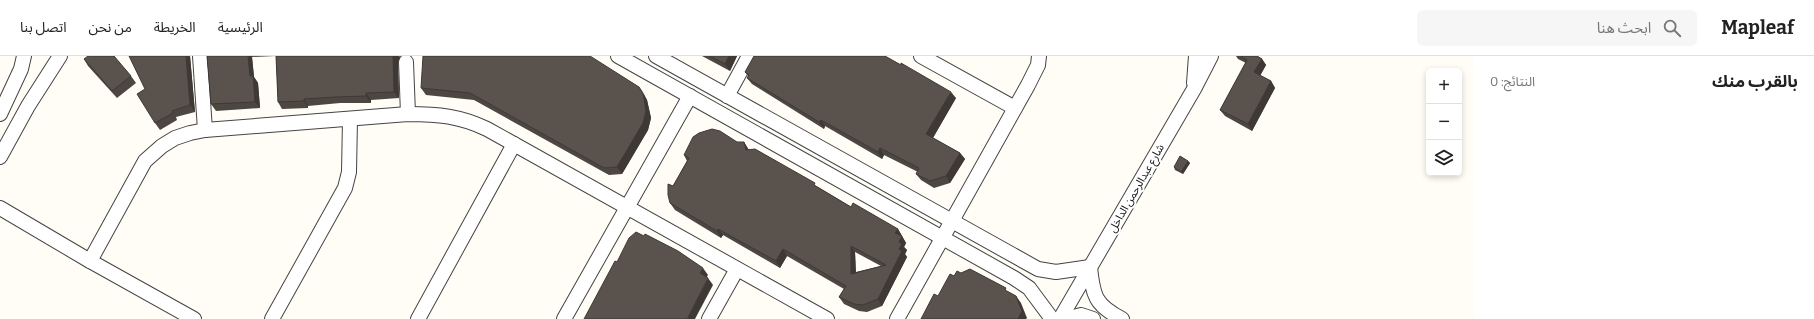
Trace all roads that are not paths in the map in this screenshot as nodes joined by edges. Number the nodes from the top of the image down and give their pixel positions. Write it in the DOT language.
graph roads {
  1 [pos="24,56"];
  2 [pos="60,56"];
  3 [pos="200,56"];
  4 [pos="618,56"];
  5 [pos="656,56"];
  6 [pos="749,56"];
  7 [pos="921,56"];
  8 [pos="1039,56"];
  9 [pos="1196,56"];
  10 [pos="1211,56"];
  11 [pos="406,62"];
  12 [pos="1194,89"];
  13 [pos="690,96"];
  14 [pos="727,96"];
  15 [pos="1015,108"];
  16 [pos="0,114"];
  17 [pos="408,114"];
  18 [pos="350,119"];
  19 [pos="205,130"];
  20 [pos="514,144"];
  21 [pos="0,157"];
  22 [pos="627,207"];
  23 [pos="0,208"];
  24 [pos="952,221"];
  25 [pos="942,238"];
  26 [pos="90,261"];
  27 [pos="1090,267"];
  28 [pos="737,269"];
  29 [pos="194,319"];
  30 [pos="272,319"];
  31 [pos="418,319"];
  32 [pos="564,319"];
  33 [pos="709,319"];
  34 [pos="827,319"];
  35 [pos="897,319"];
  36 [pos="1052,319"];
  37 [pos="1060,319"];
  38 [pos="1066,319"];
  39 [pos="1093,319"];
  40 [pos="1122,319"];
  1 -- 16 [label="street"];
  2 -- 21 [label="street"];
  3 -- 19 [label="street"];
  4 -- 13 [label="street"];
  5 -- 14 [label="street"];
  6 -- 14 [label="street"];
  7 -- 15 [label="street"];
  8 -- 15 [label="street"];
  9 -- 12 [label="street"];
  10 -- 12 [label="street, شارع عبدالرحمن الداخل"];
  11 -- 17 [label="street"];
  12 -- 27 [label="street, شارع عبدالرحمن الداخل"];
  13 -- 22 [label="street"];
  13 -- 25 [label="street"];
  14 -- 24 [label="street"];
  15 -- 24 [label="street"];
  17 -- 18 [label="street"];
  17 -- 20 [label="street"];
  18 -- 19 [label="street"];
  18 -- 30 [label="street"];
  19 -- 26 [label="street"];
  20 -- 22 [label="street"];
  20 -- 31 [label="street"];
  22 -- 28 [label="street"];
  22 -- 32 [label="street"];
  23 -- 26 [label="street"];
  24 -- 25 [label="street"];
  24 -- 27 [label="street"];
  25 -- 35 [label="street"];
  25 -- 36 [label="street"];
  26 -- 29 [label="street"];
  27 -- 37 [label="street, شارع عبدالرحمن الداخل"];
  27 -- 40 [label="street"];
  28 -- 33 [label="street"];
  28 -- 34 [label="street"];
  38 -- 39 [label="street"];
}
